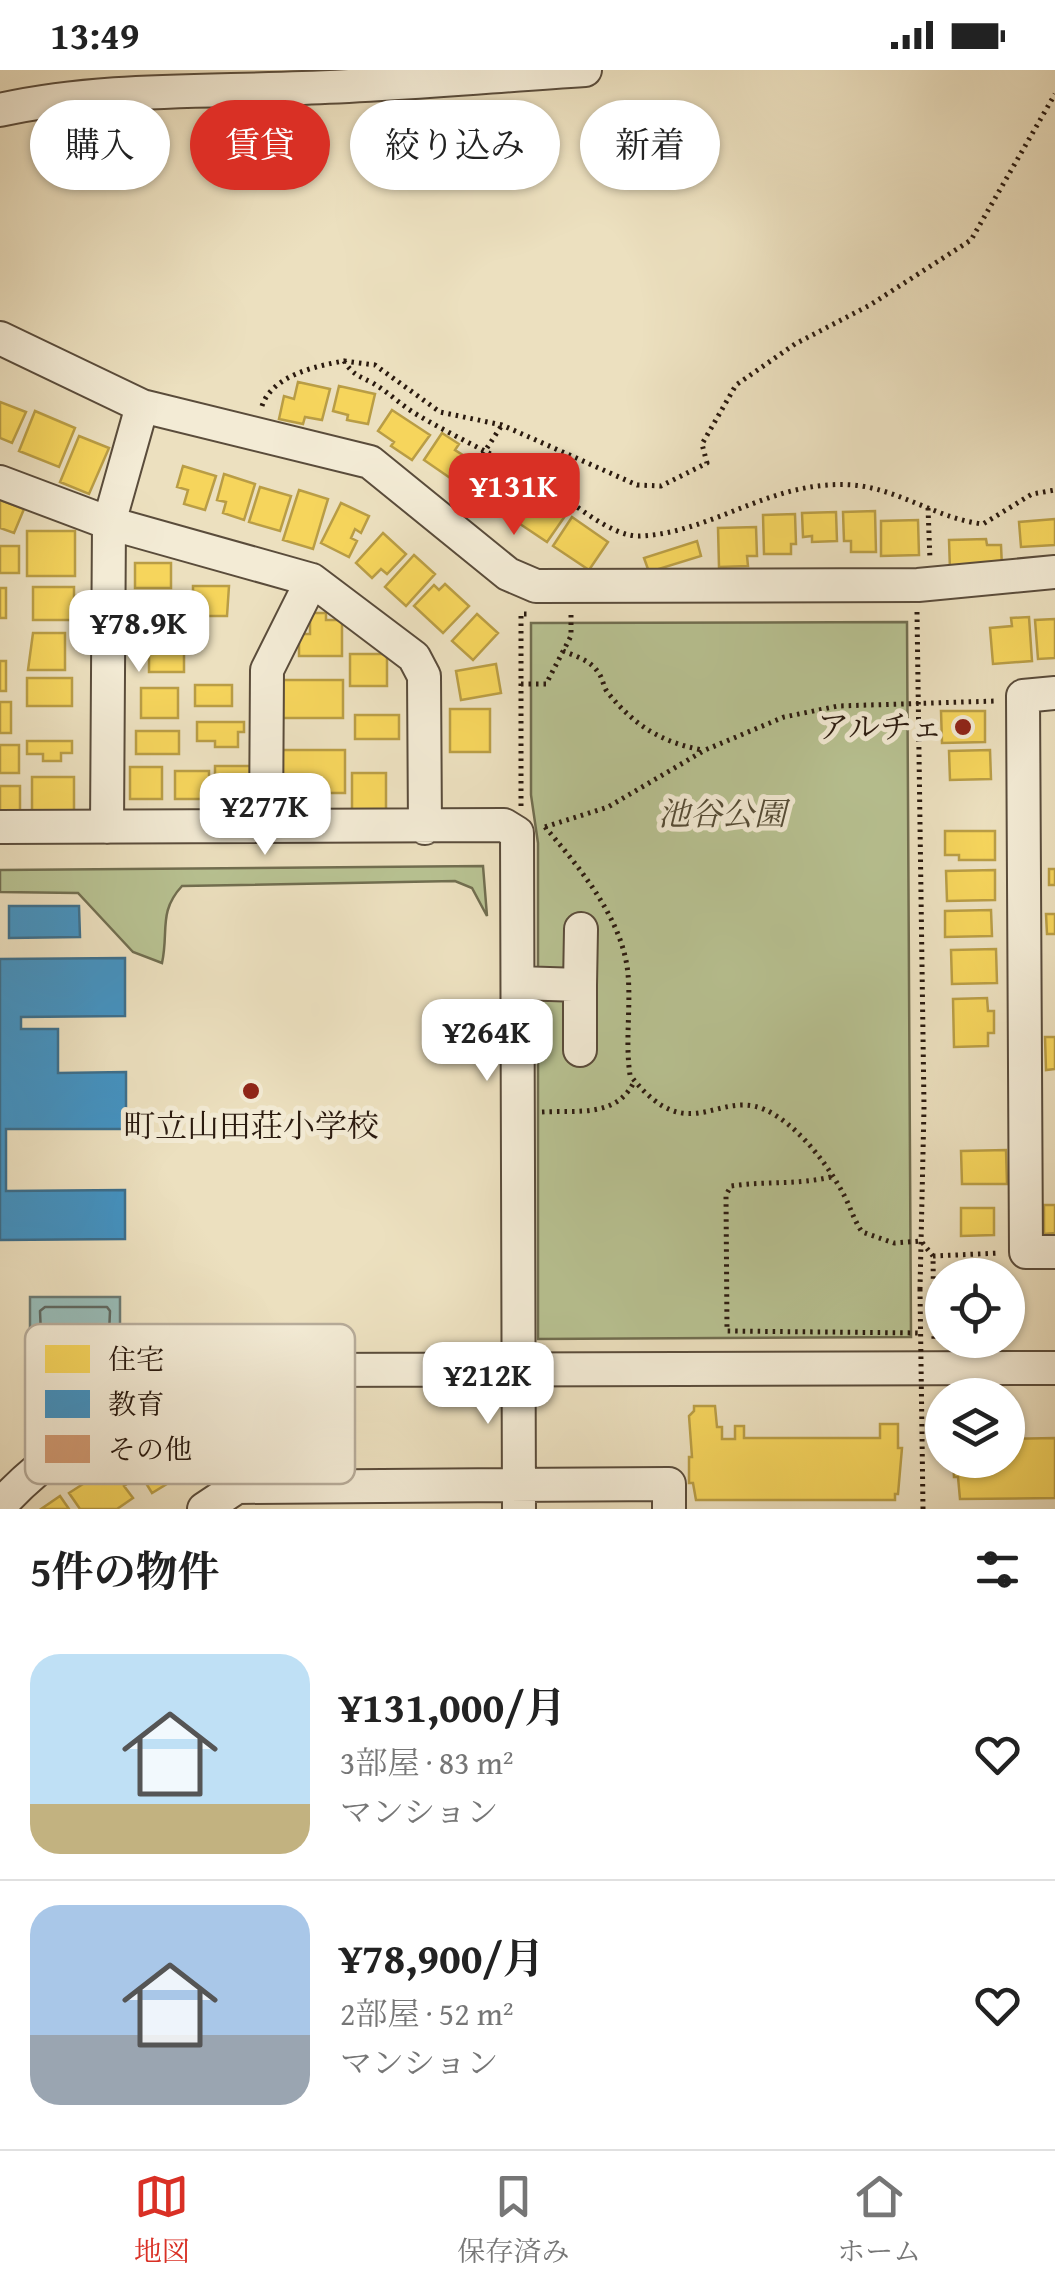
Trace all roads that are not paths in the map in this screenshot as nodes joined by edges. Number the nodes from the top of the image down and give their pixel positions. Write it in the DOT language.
graph roads {
  1 [pos="584,70"];
  2 [pos="0,110"];
  3 [pos="0,338"];
  4 [pos="142,406"];
  5 [pos="0,482"];
  6 [pos="109,523"];
  7 [pos="1055,572"];
  8 [pos="312,580"];
  9 [pos="1055,693"];
  10 [pos="0,827"];
  11 [pos="106,827"];
  12 [pos="266,827"];
  13 [pos="424,828"];
  14 [pos="581,929"];
  15 [pos="518,984"];
  16 [pos="580,985"];
  17 [pos="580,1050"];
  18 [pos="1041,1252"];
  19 [pos="1055,1368"];
  20 [pos="355,1370"];
  21 [pos="520,1370"];
  22 [pos="25,1484"];
  23 [pos="519,1497"];
  24 [pos="0,1506"];
  25 [pos="204,1509"];
  26 [pos="669,1509"];
  1 -- 2 [label="street"];
  3 -- 4 [label="street"];
  4 -- 6 [label="street"];
  4 -- 7 [label="street"];
  5 -- 6 [label="street"];
  6 -- 8 [label="street"];
  6 -- 11 [label="street"];
  8 -- 12 [label="street"];
  8 -- 13 [label="street"];
  9 -- 18 [label="street"];
  10 -- 11 [label="street"];
  11 -- 12 [label="street"];
  12 -- 13 [label="street"];
  13 -- 15 [label="street"];
  14 -- 16 [label="street"];
  15 -- 16 [label="street"];
  15 -- 21 [label="street"];
  16 -- 17 [label="street"];
  19 -- 21 [label="street"];
  20 -- 21 [label="street"];
  21 -- 23 [label="street"];
  22 -- 24 [label="street"];
  23 -- 25 [label="street"];
  23 -- 26 [label="street"];
}
